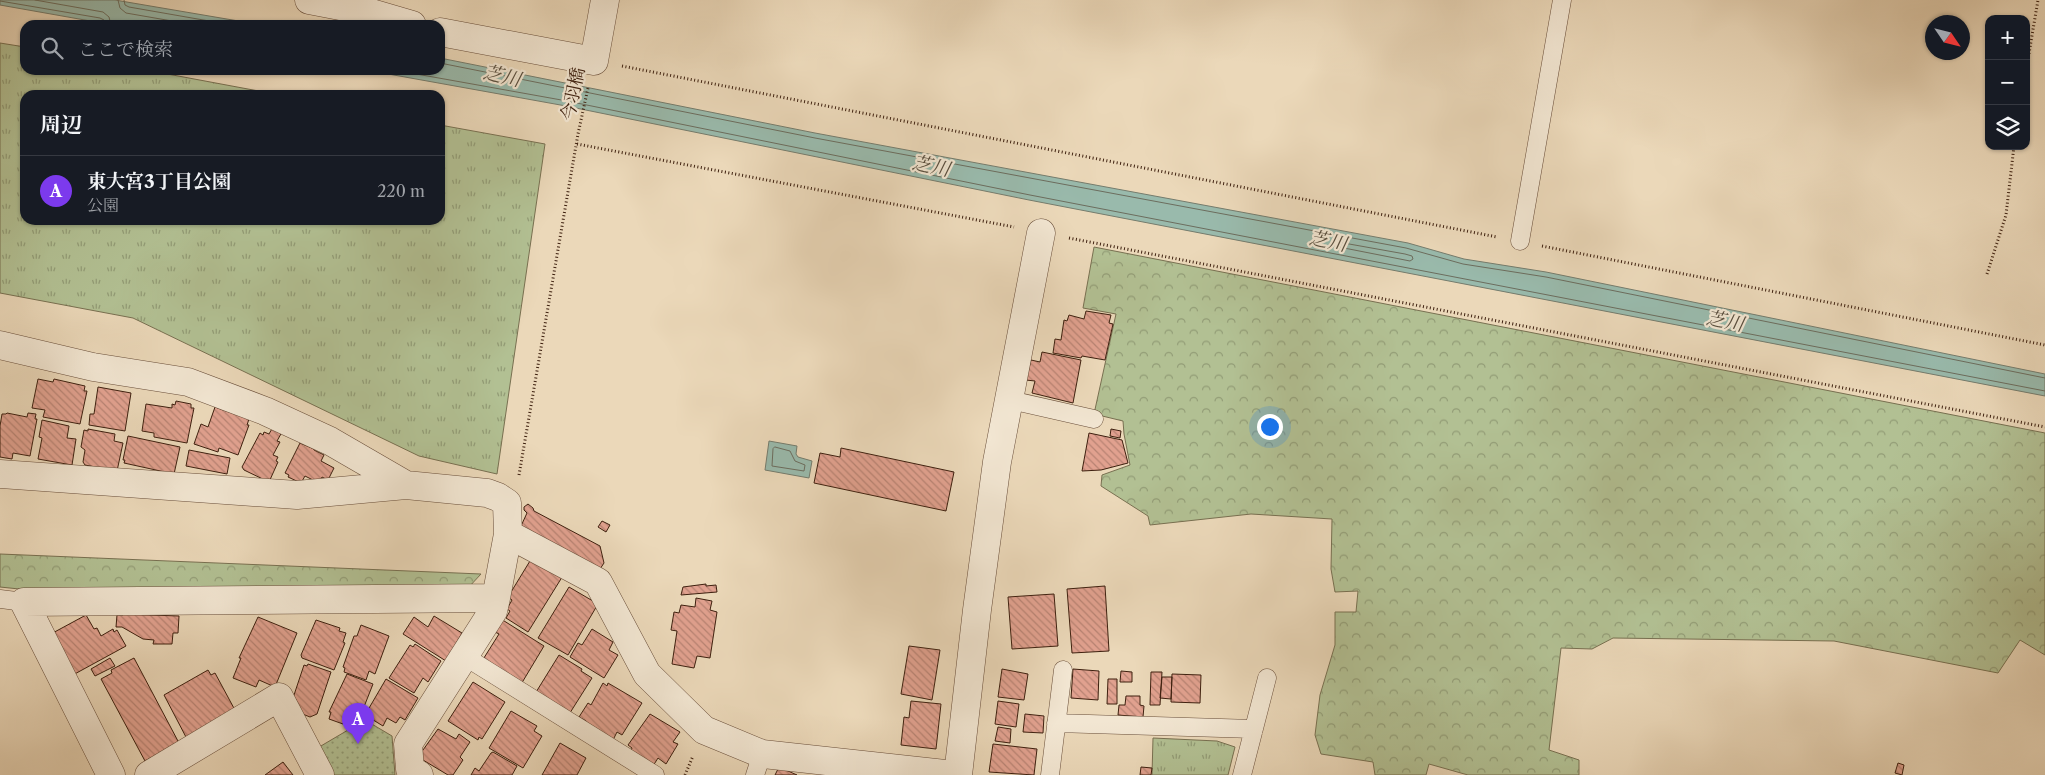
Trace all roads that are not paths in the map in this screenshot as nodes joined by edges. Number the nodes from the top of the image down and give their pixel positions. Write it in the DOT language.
graph roads {
  1 [pos="309,0"];
  2 [pos="605,0"];
  3 [pos="1562,0"];
  4 [pos="395,20"];
  5 [pos="445,33"];
  6 [pos="1041,232"];
  7 [pos="1520,241"];
  8 [pos="0,345"];
  9 [pos="1010,400"];
  10 [pos="1094,419"];
  11 [pos="0,474"];
  12 [pos="406,485"];
  13 [pos="508,534"];
  14 [pos="496,598"];
  15 [pos="12,600"];
  16 [pos="464,656"];
  17 [pos="1063,670"];
  18 [pos="1267,678"];
  19 [pos="1056,723"];
  20 [pos="1254,729"];
  21 [pos="758,764"];
  22 [pos="836,768"];
  23 [pos="111,775"];
  24 [pos="149,775"];
  25 [pos="320,775"];
  26 [pos="419,775"];
  27 [pos="655,775"];
  28 [pos="956,775"];
  29 [pos="1050,775"];
  30 [pos="1242,775"];
  1 -- 4 [label="street"];
  2 -- 5 [label="street"];
  3 -- 7 [label="lane"];
  6 -- 9 [label="street"];
  8 -- 12 [label="street"];
  9 -- 10 [label="lane"];
  9 -- 28 [label="street"];
  11 -- 12 [label="street"];
  12 -- 13 [label="street"];
  13 -- 14 [label="street"];
  13 -- 21 [label="street"];
  14 -- 15 [label="street"];
  14 -- 16 [label="street"];
  15 -- 23 [label="street"];
  16 -- 26 [label="street"];
  16 -- 27 [label="lane"];
  17 -- 19 [label="lane"];
  18 -- 20 [label="lane"];
  19 -- 20 [label="lane"];
  19 -- 29 [label="lane"];
  20 -- 30 [label="lane"];
  21 -- 22 [label="street"];
  22 -- 28 [label="street"];
  24 -- 25 [label="street"];
}
